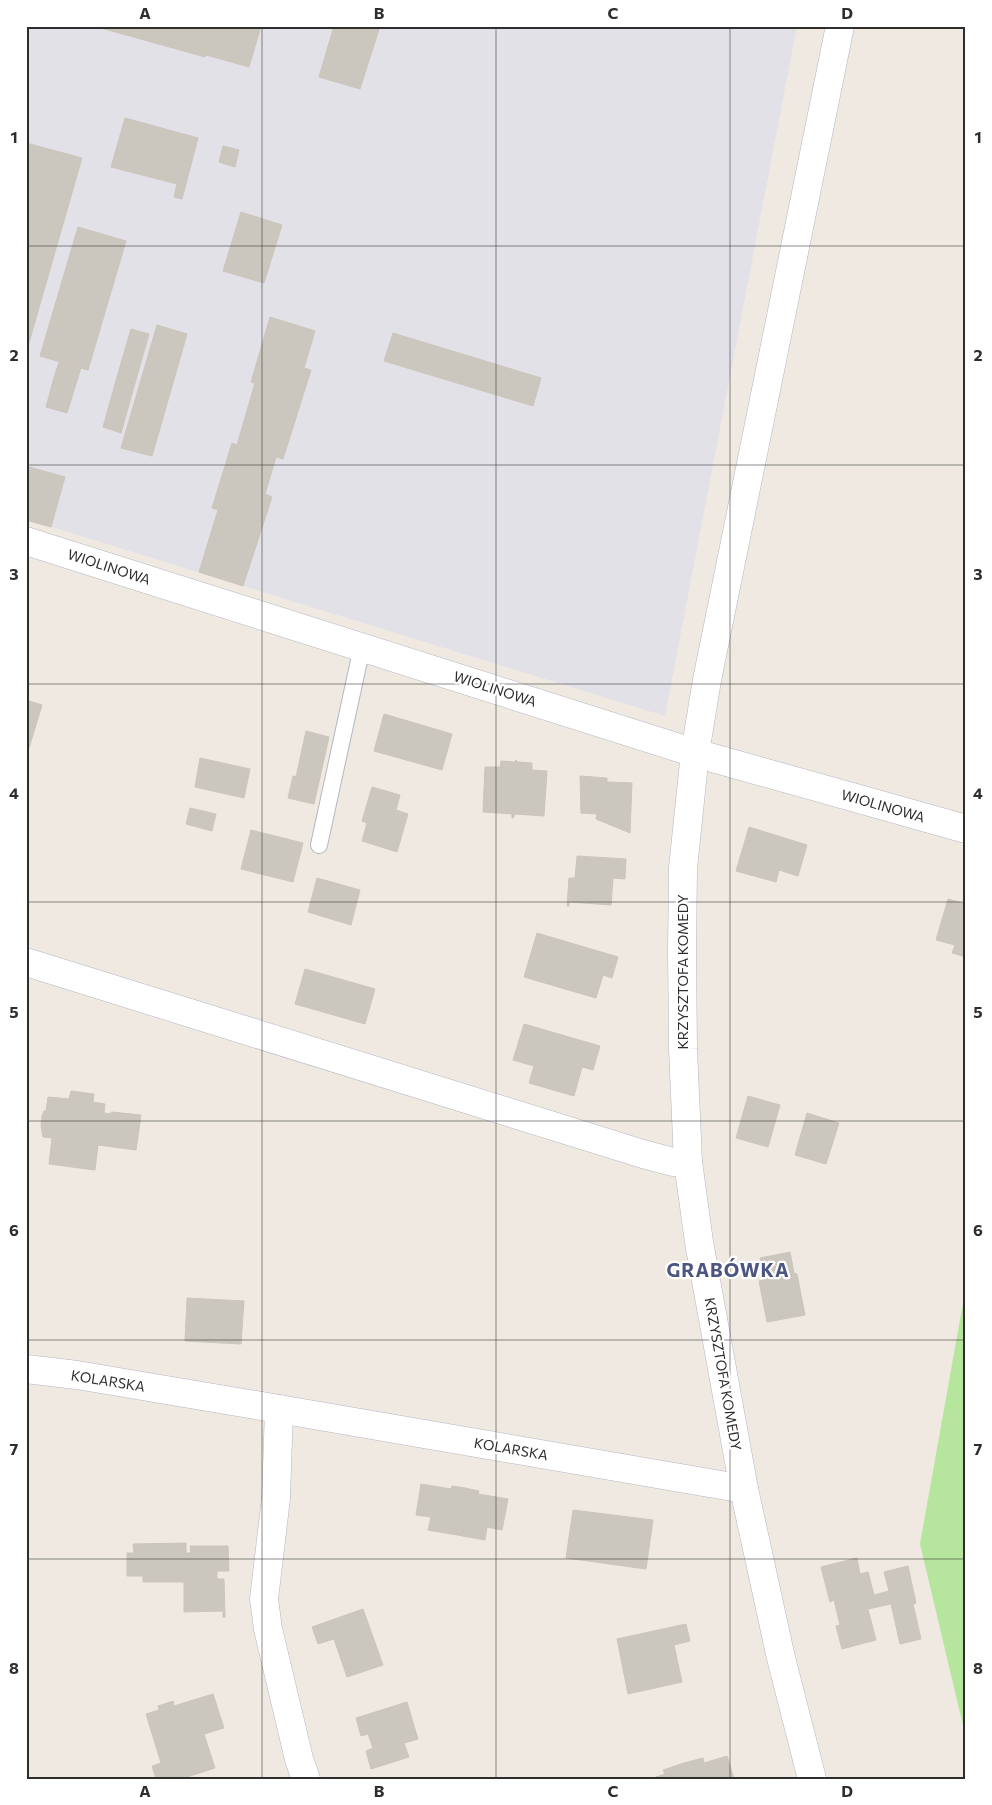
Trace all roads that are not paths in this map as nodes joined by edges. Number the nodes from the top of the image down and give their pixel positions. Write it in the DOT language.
graph roads {
  1 [pos="840,26"];
  2 [pos="26,541"];
  3 [pos="362,647"];
  4 [pos="695,753"];
  5 [pos="966,829"];
  6 [pos="319,845"];
  7 [pos="26,962"];
  8 [pos="688,1162"];
  9 [pos="26,1369"];
  10 [pos="279,1409"];
  11 [pos="744,1489"];
  12 [pos="306,1779"];
  13 [pos="812,1779"];
  1 -- 4 [label="street, KRZYSZTOFA KOMEDY"];
  2 -- 3 [label="street, WIOLINOWA"];
  3 -- 4 [label="street, WIOLINOWA"];
  3 -- 6 [label="lane"];
  4 -- 5 [label="street, WIOLINOWA"];
  4 -- 8 [label="street, KRZYSZTOFA KOMEDY"];
  7 -- 8 [label="street"];
  8 -- 11 [label="street, KRZYSZTOFA KOMEDY"];
  9 -- 10 [label="street, KOLARSKA"];
  10 -- 11 [label="street, KOLARSKA"];
  10 -- 12 [label="street"];
  11 -- 13 [label="street, KRZYSZTOFA KOMEDY"];
}
